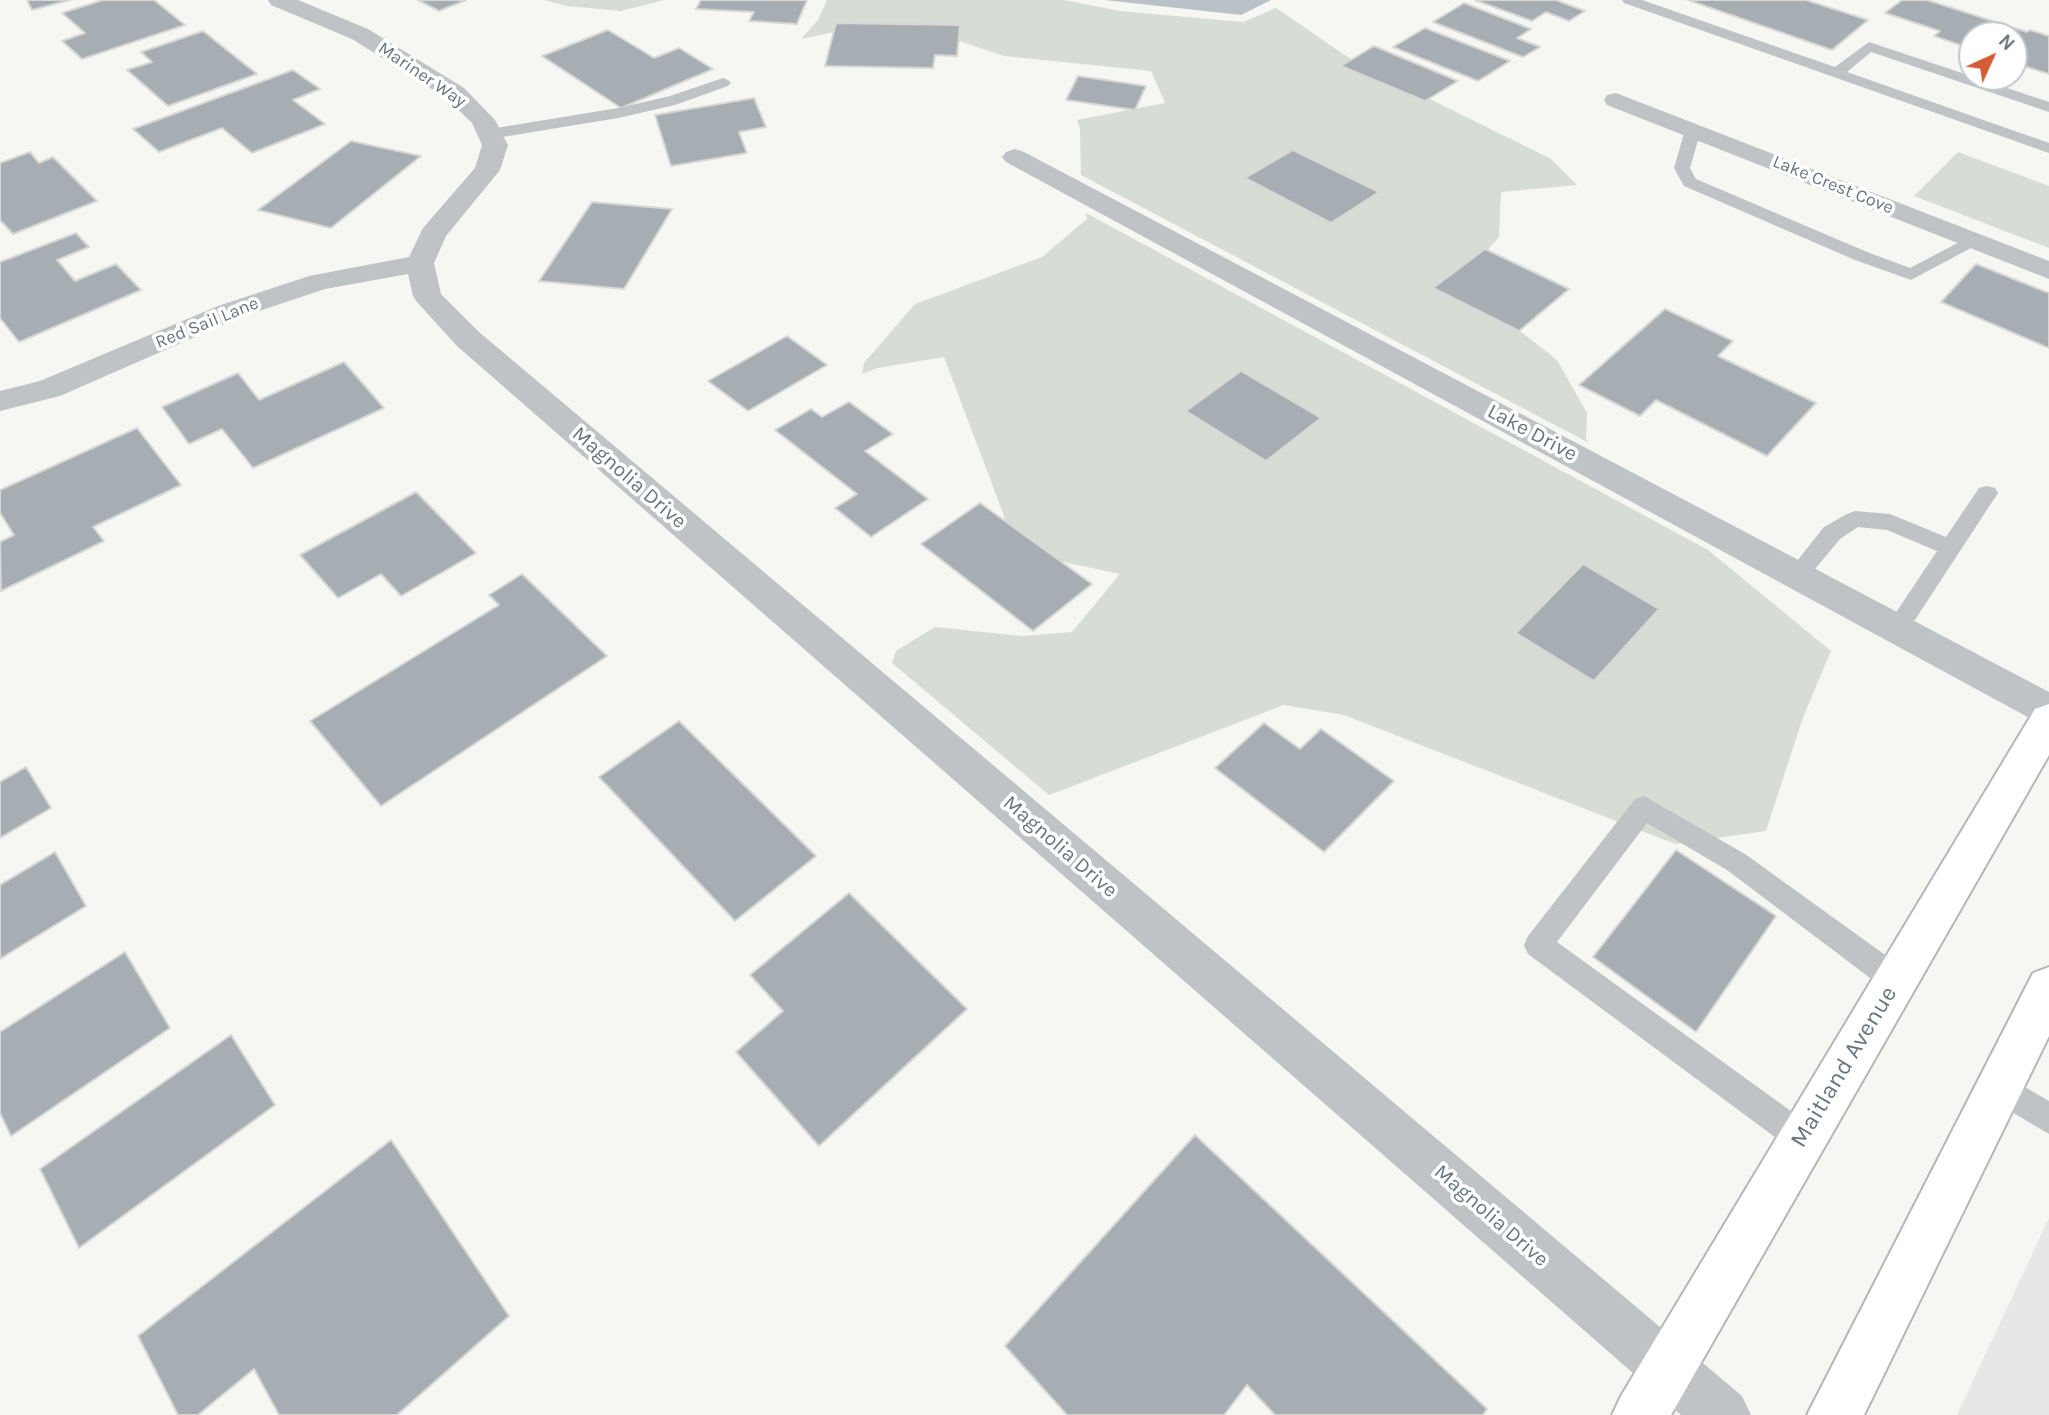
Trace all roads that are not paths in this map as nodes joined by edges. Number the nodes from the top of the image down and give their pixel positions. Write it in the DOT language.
graph roads {
  1 [pos="279,0"];
  2 [pos="1629,0"];
  3 [pos="1837,73"];
  4 [pos="723,83"];
  5 [pos="1616,100"];
  6 [pos="2049,107"];
  7 [pos="1693,130"];
  8 [pos="490,134"];
  9 [pos="2049,148"];
  10 [pos="1015,157"];
  11 [pos="1975,242"];
  12 [pos="420,263"];
  13 [pos="2049,271"];
  14 [pos="0,401"];
  15 [pos="1987,493"];
  16 [pos="1951,548"];
  17 [pos="1797,575"];
  18 [pos="1897,629"];
  19 [pos="2049,710"];
  20 [pos="2049,720"];
  21 [pos="1896,980"];
  22 [pos="2049,988"];
  23 [pos="1999,1087"];
  24 [pos="2049,1119"];
  25 [pos="1802,1138"];
  26 [pos="1668,1367"];
  27 [pos="1640,1415"];
  28 [pos="1723,1415"];
  29 [pos="1835,1415"];
  1 -- 8 [label="street, Mariner Way"];
  2 -- 3 [label="lane"];
  3 -- 6 [label="lane"];
  3 -- 9 [label="lane"];
  4 -- 8 [label="lane"];
  5 -- 7 [label="street, Lake Crest Cove"];
  7 -- 11 [label="street, Lake Crest Cove"];
  7 -- 11 [label="lane"];
  8 -- 12 [label="street"];
  10 -- 17 [label="street, Lake Drive"];
  11 -- 13 [label="street, Lake Crest Cove"];
  12 -- 14 [label="street, Red Sail Lane"];
  12 -- 26 [label="street, Magnolia Drive"];
  15 -- 16 [label="lane"];
  16 -- 17 [label="lane"];
  16 -- 18 [label="lane"];
  17 -- 18 [label="street, Lake Drive"];
  18 -- 19 [label="street, Lake Drive"];
  20 -- 21 [label="main road, Maitland Avenue"];
  21 -- 25 [label="main road, Maitland Avenue"];
  21 -- 25 [label="lane"];
  22 -- 23 [label="main road"];
  23 -- 24 [label="lane"];
  23 -- 29 [label="main road"];
  25 -- 26 [label="main road, Maitland Avenue"];
  26 -- 27 [label="main road, Maitland Avenue"];
  26 -- 28 [label="street, Magnolia Drive"];
}
